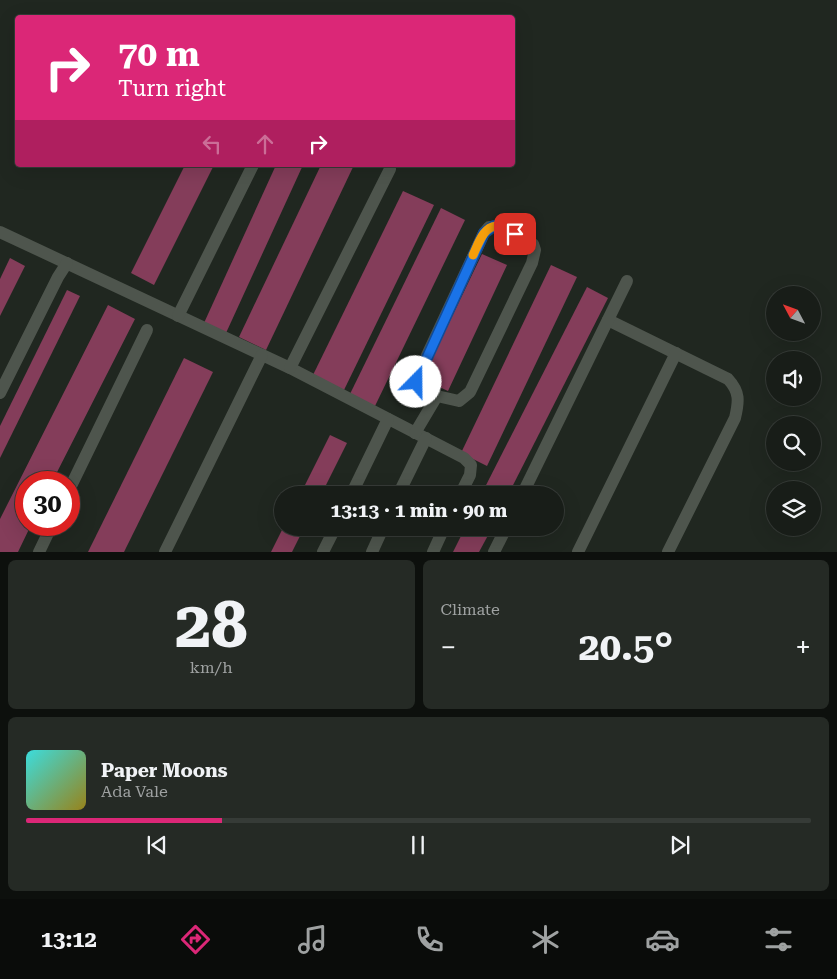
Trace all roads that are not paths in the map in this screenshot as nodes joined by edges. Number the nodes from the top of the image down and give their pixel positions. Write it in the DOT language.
graph roads {
  1 [pos="252,167"];
  2 [pos="390,169"];
  3 [pos="0,232"];
  4 [pos="67,263"];
  5 [pos="628,281"];
  6 [pos="178,316"];
  7 [pos="608,320"];
  8 [pos="146,330"];
  9 [pos="676,353"];
  10 [pos="262,355"];
  11 [pos="290,368"];
  12 [pos="0,393"];
  13 [pos="436,396"];
  14 [pos="388,418"];
  15 [pos="420,435"];
  16 [pos="78,471"];
  17 [pos="355,486"];
  18 [pos="401,486"];
  19 [pos="464,486"];
  20 [pos="526,486"];
  21 [pos="47,536"];
  22 [pos="331,536"];
  23 [pos="379,536"];
  24 [pos="440,536"];
  25 [pos="502,536"];
  26 [pos="39,552"];
  27 [pos="165,552"];
  28 [pos="323,552"];
  29 [pos="372,552"];
  30 [pos="432,552"];
  31 [pos="494,552"];
  32 [pos="578,552"];
  33 [pos="668,552"];
  1 -- 6 [label="street"];
  2 -- 11 [label="street"];
  3 -- 4 [label="street"];
  4 -- 6 [label="street"];
  4 -- 12 [label="street"];
  5 -- 7 [label="street"];
  6 -- 10 [label="street"];
  7 -- 9 [label="street"];
  7 -- 20 [label="street"];
  8 -- 16 [label="street"];
  9 -- 32 [label="street"];
  9 -- 33 [label="street"];
  10 -- 11 [label="street"];
  10 -- 27 [label="street"];
  11 -- 14 [label="street"];
  13 -- 13 [label="street"];
  13 -- 15 [label="street"];
  14 -- 15 [label="street"];
  14 -- 17 [label="street"];
  15 -- 18 [label="street"];
  15 -- 19 [label="street"];
  21 -- 26 [label="street"];
  22 -- 28 [label="street"];
  23 -- 29 [label="street"];
  24 -- 30 [label="street"];
  25 -- 31 [label="street"];
}
